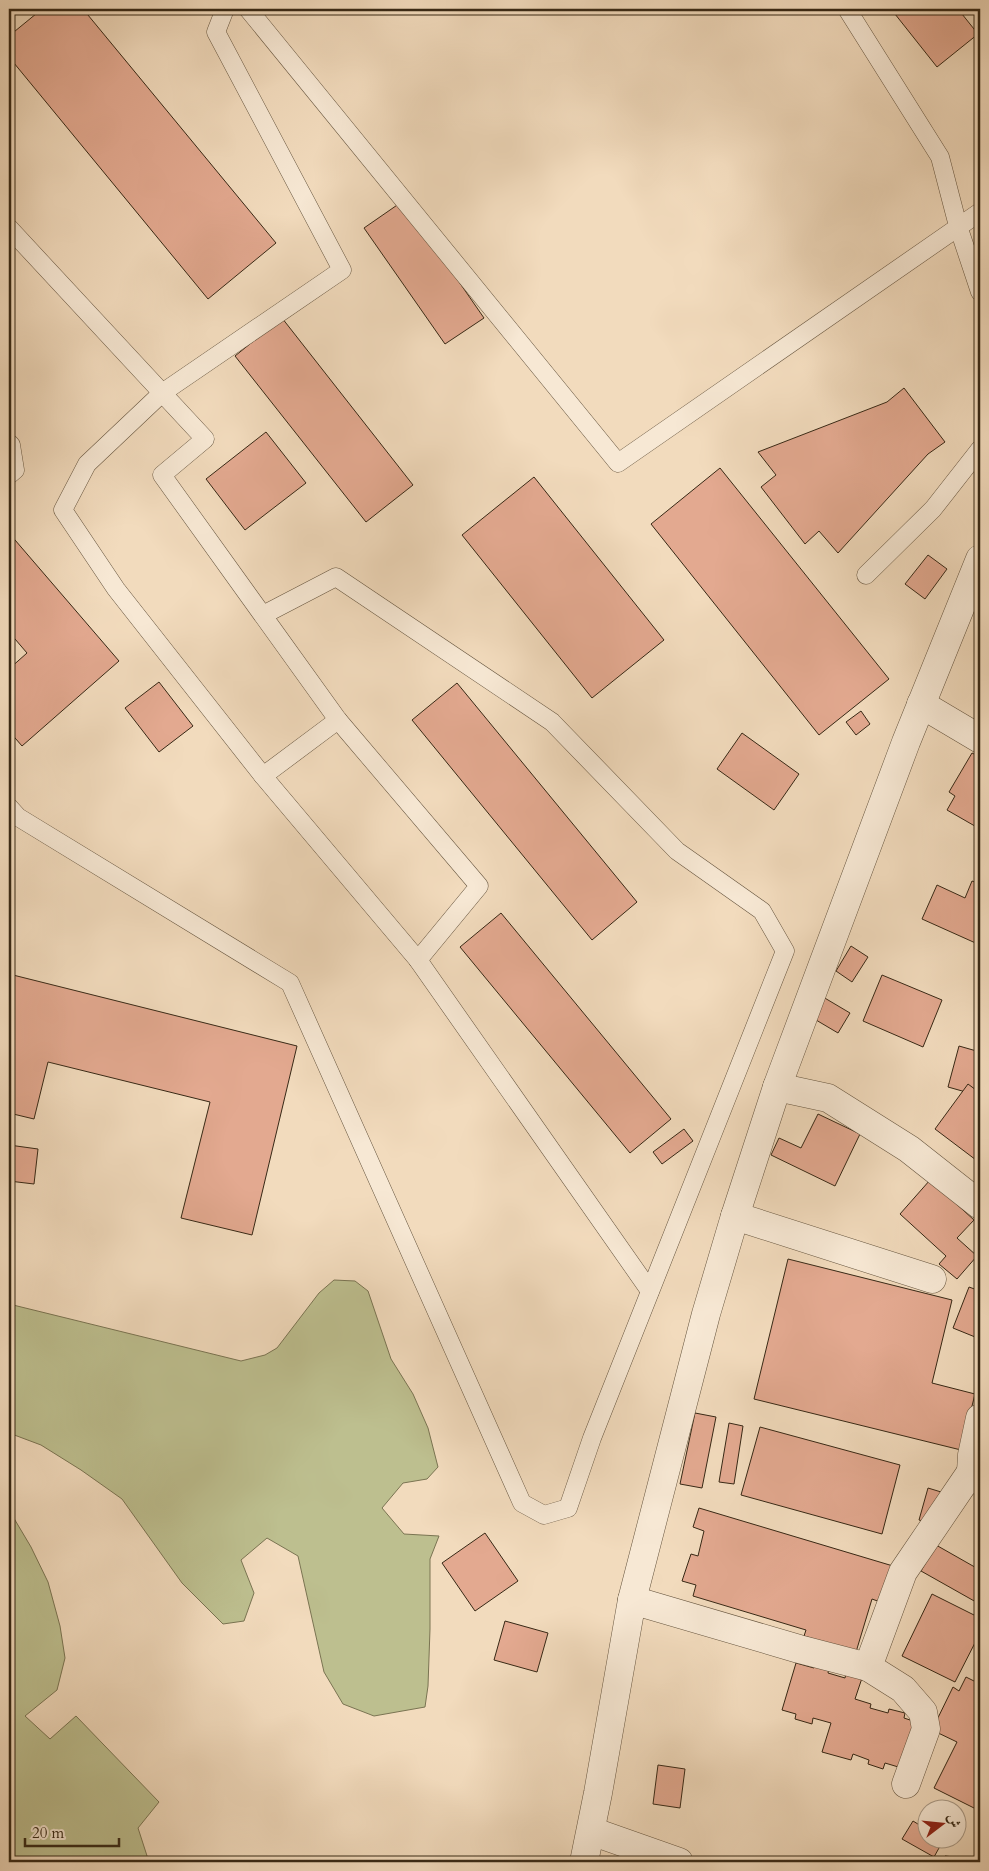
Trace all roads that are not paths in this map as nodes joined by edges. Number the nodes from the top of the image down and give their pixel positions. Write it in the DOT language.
graph roads {
  1 [pos="225,9"];
  2 [pos="248,9"];
  3 [pos="848,9"];
  4 [pos="980,212"];
  5 [pos="958,226"];
  6 [pos="9,228"];
  7 [pos="980,292"];
  8 [pos="162,393"];
  9 [pos="9,443"];
  10 [pos="980,449"];
  11 [pos="9,475"];
  12 [pos="980,559"];
  13 [pos="866,575"];
  14 [pos="263,615"];
  15 [pos="921,704"];
  16 [pos="338,720"];
  17 [pos="980,739"];
  18 [pos="262,776"];
  19 [pos="9,807"];
  20 [pos="418,960"];
  21 [pos="776,1087"];
  22 [pos="980,1206"];
  23 [pos="735,1216"];
  24 [pos="932,1280"];
  25 [pos="650,1291"];
  26 [pos="980,1418"];
  27 [pos="976,1477"];
  28 [pos="632,1600"];
  29 [pos="868,1667"];
  30 [pos="906,1784"];
  31 [pos="590,1831"];
  32 [pos="584,1862"];
  33 [pos="679,1862"];
  1 -- 8 [label="lane"];
  2 -- 5 [label="lane"];
  3 -- 5 [label="lane"];
  4 -- 5 [label="lane"];
  5 -- 7 [label="lane"];
  6 -- 8 [label="lane"];
  8 -- 14 [label="lane"];
  8 -- 18 [label="lane"];
  9 -- 11 [label="lane"];
  10 -- 13 [label="lane"];
  12 -- 15 [label="street"];
  14 -- 16 [label="lane"];
  14 -- 25 [label="lane"];
  15 -- 17 [label="street"];
  15 -- 21 [label="street"];
  16 -- 18 [label="lane"];
  16 -- 20 [label="lane"];
  18 -- 20 [label="lane"];
  19 -- 25 [label="lane"];
  20 -- 25 [label="lane"];
  21 -- 22 [label="street"];
  21 -- 23 [label="street"];
  23 -- 24 [label="street"];
  23 -- 28 [label="street"];
  26 -- 27 [label="street"];
  27 -- 29 [label="street"];
  28 -- 29 [label="street"];
  28 -- 31 [label="street"];
  29 -- 30 [label="street"];
  31 -- 32 [label="street"];
  31 -- 33 [label="street"];
}
